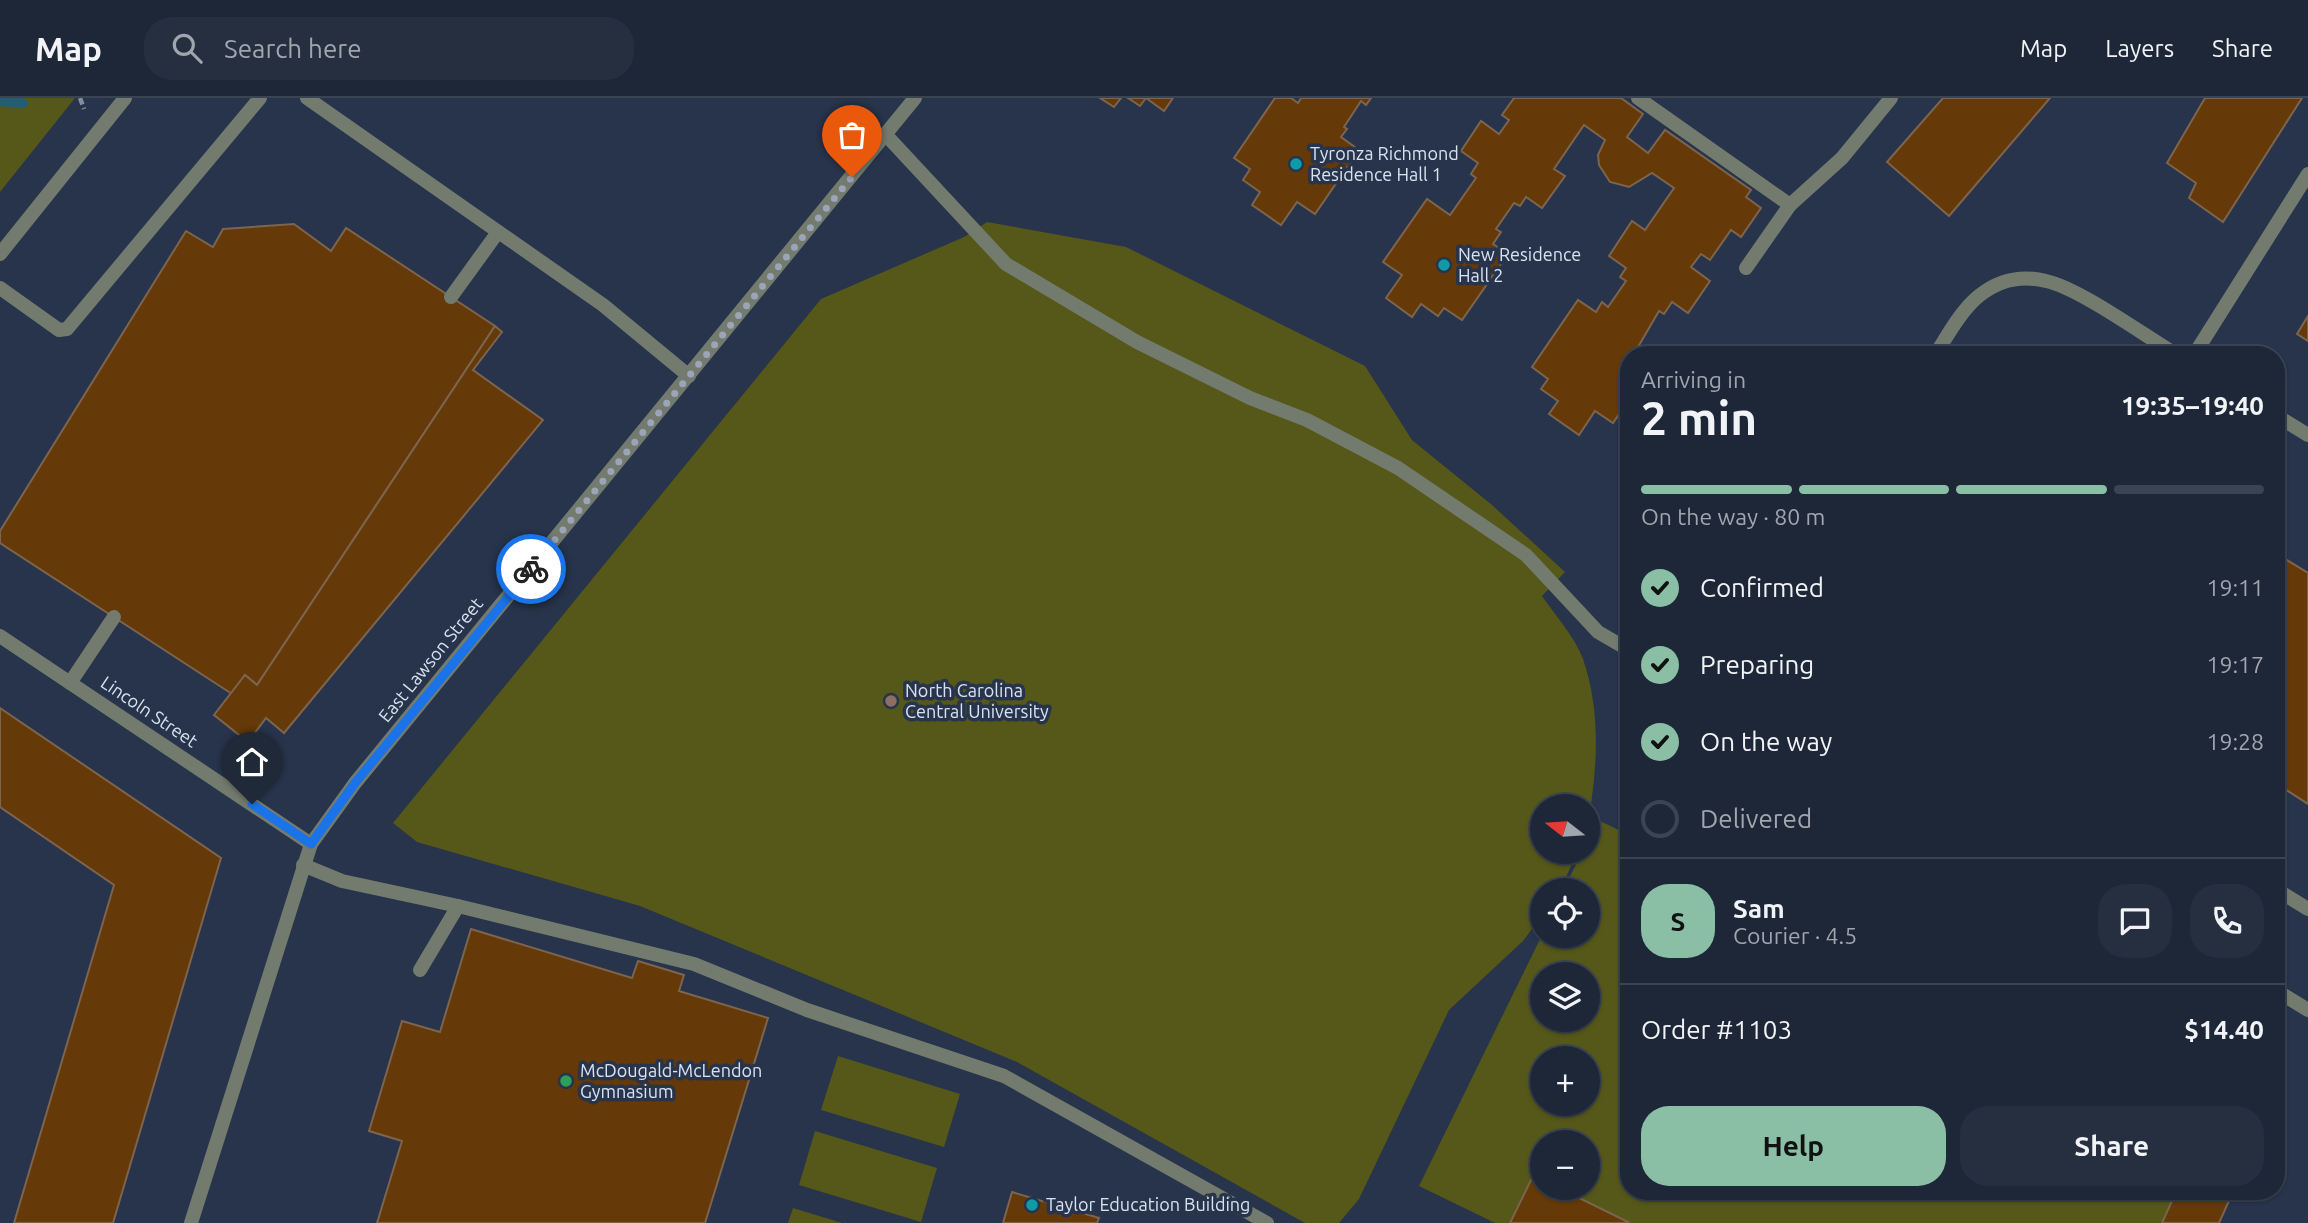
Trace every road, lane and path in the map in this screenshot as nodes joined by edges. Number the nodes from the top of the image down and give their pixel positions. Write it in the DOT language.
graph roads {
  1 [pos="125,98"];
  2 [pos="260,98"];
  3 [pos="307,98"];
  4 [pos="915,98"];
  5 [pos="1638,98"];
  6 [pos="1891,98"];
  7 [pos="886,135"];
  8 [pos="2308,174"];
  9 [pos="1790,205"];
  10 [pos="498,232"];
  11 [pos="0,254"];
  12 [pos="1746,268"];
  13 [pos="0,288"];
  14 [pos="451,297"];
  15 [pos="1941,346"];
  16 [pos="2162,346"];
  17 [pos="2200,346"];
  18 [pos="689,376"];
  19 [pos="2285,421"];
  20 [pos="2308,435"];
  21 [pos="114,617"];
  22 [pos="0,636"];
  23 [pos="1620,645"];
  24 [pos="71,683"];
  25 [pos="311,844"];
  26 [pos="303,865"];
  27 [pos="2285,895"];
  28 [pos="458,906"];
  29 [pos="2308,909"];
  30 [pos="420,970"];
  31 [pos="2285,996"];
  32 [pos="2308,1010"];
  33 [pos="191,1223"];
  34 [pos="1267,1223"];
  1 -- 11 [label="street"];
  2 -- 13 [label="street"];
  3 -- 10 [label="street"];
  4 -- 7 [label="street, East Lawson Street"];
  5 -- 9 [label="street"];
  6 -- 9 [label="street"];
  7 -- 18 [label="street, East Lawson Street"];
  7 -- 23 [label="street"];
  8 -- 17 [label="street"];
  9 -- 12 [label="street"];
  10 -- 14 [label="street"];
  10 -- 18 [label="street"];
  15 -- 16 [label="street"];
  18 -- 25 [label="street, East Lawson Street"];
  19 -- 20 [label="street"];
  21 -- 24 [label="street"];
  22 -- 24 [label="street, Lincoln Street"];
  24 -- 25 [label="street, Lincoln Street"];
  25 -- 26 [label="street, East Lawson Street"];
  26 -- 28 [label="street"];
  26 -- 33 [label="street, East Lawson Street"];
  27 -- 29 [label="street"];
  28 -- 30 [label="street"];
  28 -- 34 [label="street"];
  31 -- 32 [label="street"];
}
